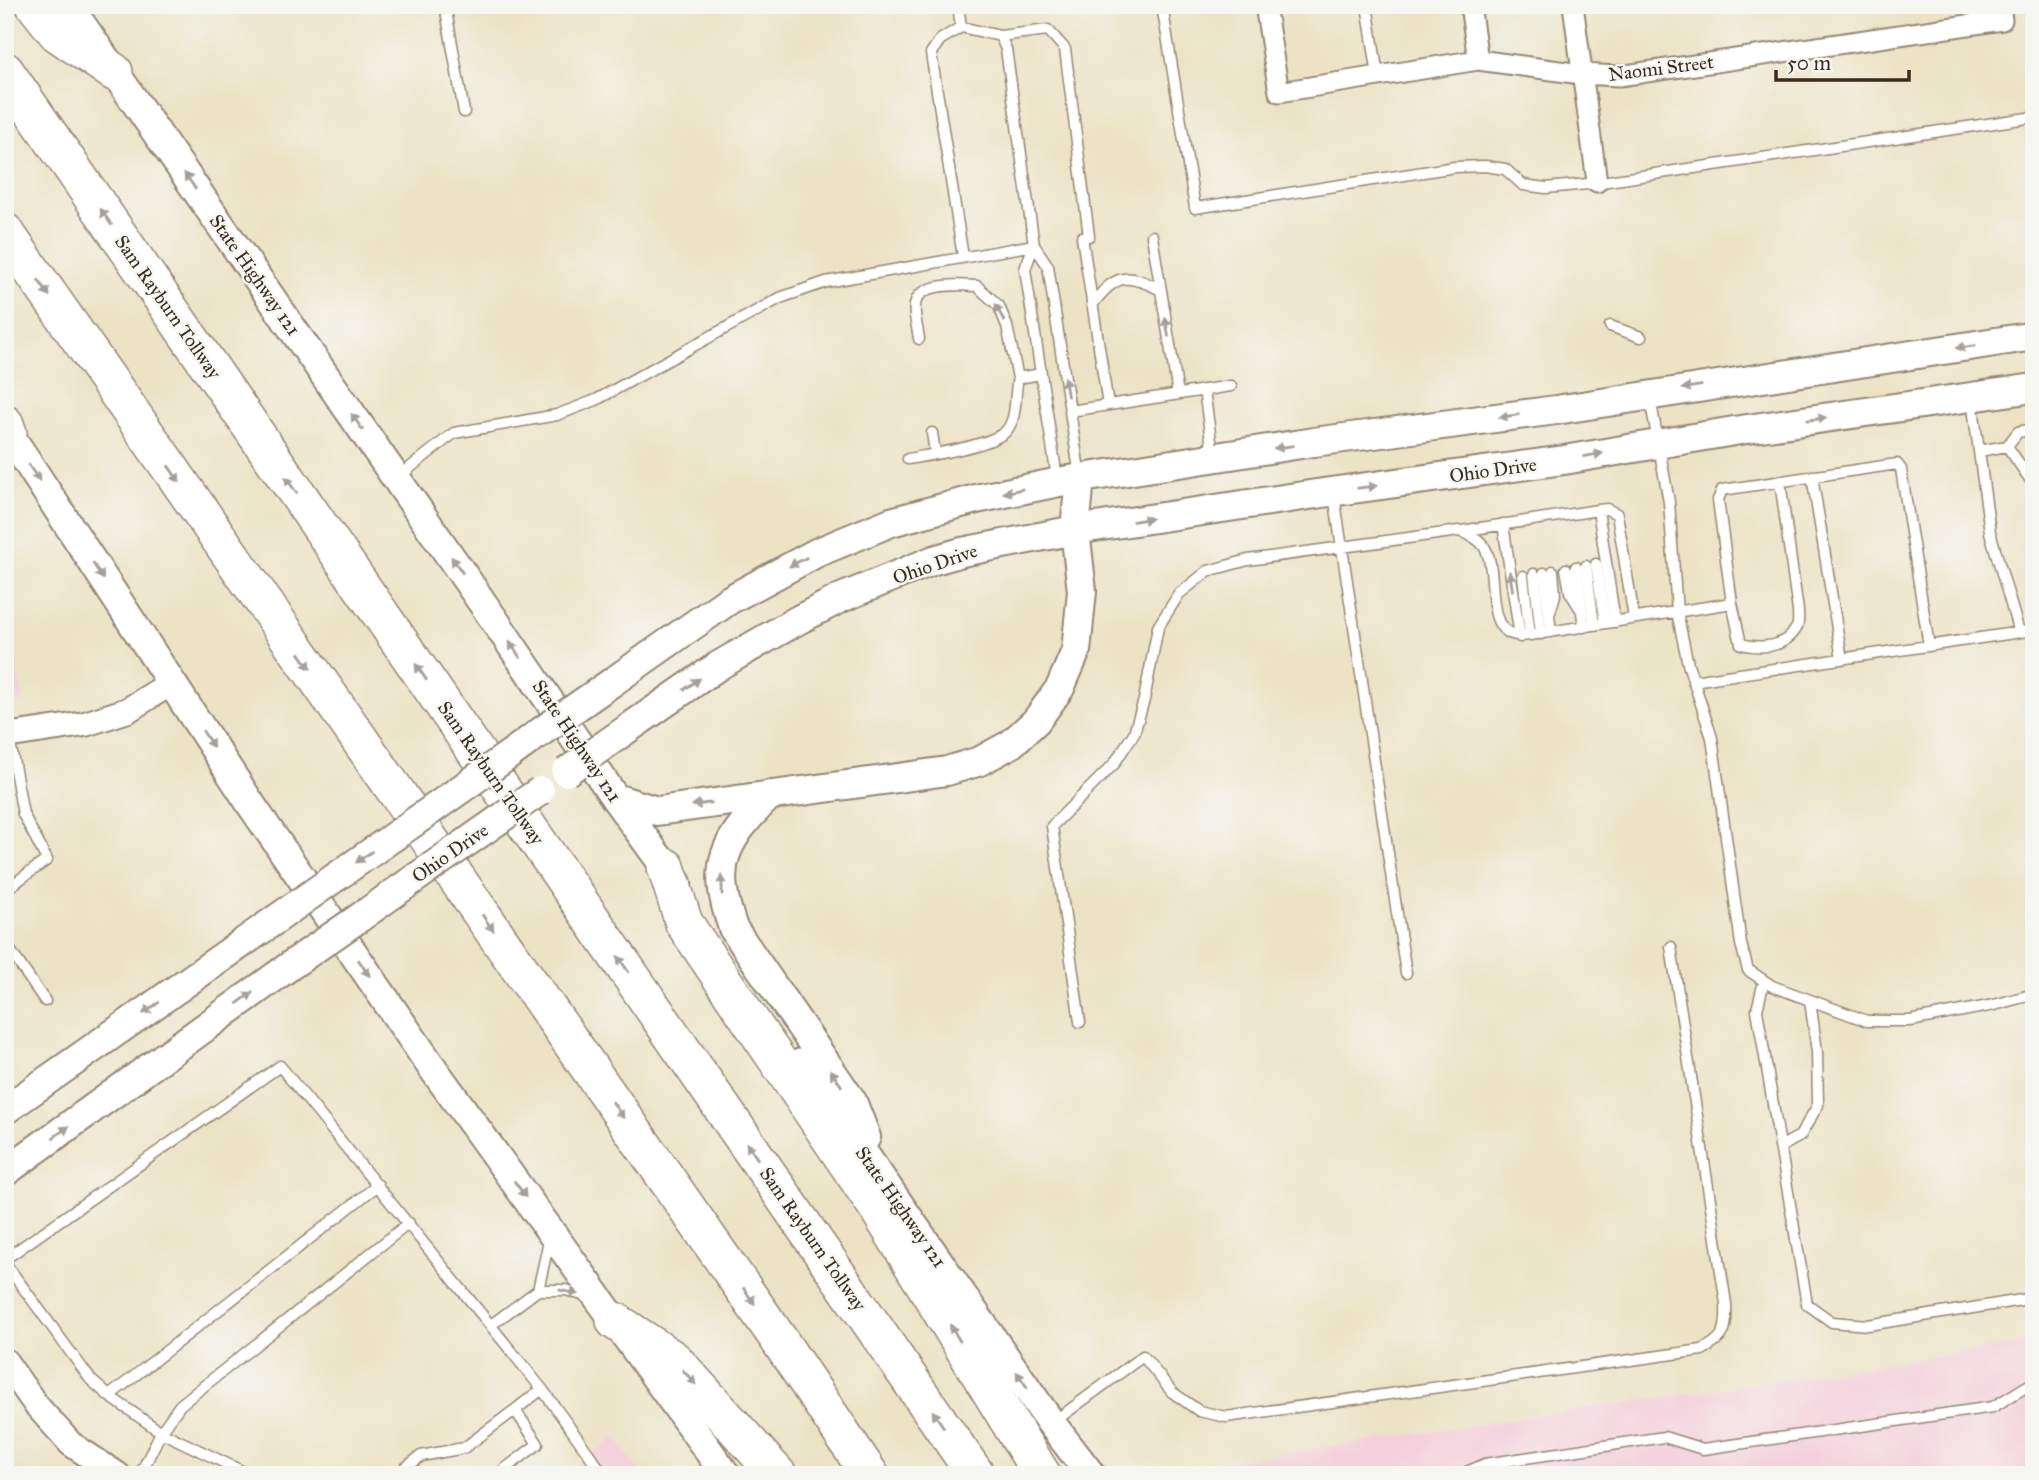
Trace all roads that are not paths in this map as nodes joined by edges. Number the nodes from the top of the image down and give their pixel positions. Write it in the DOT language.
graph roads {
  1 [pos="35,5"];
  2 [pos="68,5"];
  3 [pos="445,5"];
  4 [pos="958,5"];
  5 [pos="1162,5"];
  6 [pos="1265,5"];
  7 [pos="1367,5"];
  8 [pos="1470,5"];
  9 [pos="1573,5"];
  10 [pos="2001,13"];
  11 [pos="961,27"];
  12 [pos="1000,36"];
  13 [pos="1478,60"];
  14 [pos="5,71"];
  15 [pos="114,72"];
  16 [pos="1581,74"];
  17 [pos="1378,76"];
  18 [pos="464,112"];
  19 [pos="2034,117"];
  20 [pos="1597,182"];
  21 [pos="5,232"];
  22 [pos="1152,236"];
  23 [pos="1034,245"];
  24 [pos="962,257"];
  25 [pos="1161,290"];
  26 [pos="1092,305"];
  27 [pos="1610,326"];
  28 [pos="2034,336"];
  29 [pos="1641,337"];
  30 [pos="919,340"];
  31 [pos="1041,374"];
  32 [pos="1018,378"];
  33 [pos="1231,386"];
  34 [pos="2034,388"];
  35 [pos="1203,390"];
  36 [pos="1178,394"];
  37 [pos="1649,394"];
  38 [pos="1972,398"];
  39 [pos="1108,405"];
  40 [pos="1070,411"];
  41 [pos="2034,429"];
  42 [pos="6,430"];
  43 [pos="932,433"];
  44 [pos="1659,444"];
  45 [pos="2007,446"];
  46 [pos="1979,451"];
  47 [pos="935,453"];
  48 [pos="1213,458"];
  49 [pos="908,459"];
  50 [pos="1812,476"];
  51 [pos="397,478"];
  52 [pos="1069,480"];
  53 [pos="1780,481"];
  54 [pos="2033,488"];
  55 [pos="1333,491"];
  56 [pos="1577,518"];
  57 [pos="1503,524"];
  58 [pos="1075,530"];
  59 [pos="1459,531"];
  60 [pos="1342,548"];
  61 [pos="1538,574"];
  62 [pos="1732,603"];
  63 [pos="1677,612"];
  64 [pos="1634,618"];
  65 [pos="1599,624"];
  66 [pos="2034,630"];
  67 [pos="2019,632"];
  68 [pos="1546,633"];
  69 [pos="1525,636"];
  70 [pos="1929,646"];
  71 [pos="1842,659"];
  72 [pos="1693,681"];
  73 [pos="171,682"];
  74 [pos="7,735"];
  75 [pos="770,795"];
  76 [pos="615,798"];
  77 [pos="666,867"];
  78 [pos="5,890"];
  79 [pos="5,943"];
  80 [pos="1671,947"];
  81 [pos="1406,973"];
  82 [pos="1764,981"];
  83 [pos="2034,994"];
  84 [pos="1810,1000"];
  85 [pos="45,1001"];
  86 [pos="1080,1022"];
  87 [pos="5,1110"];
  88 [pos="1780,1147"];
  89 [pos="5,1172"];
  90 [pos="378,1185"];
  91 [pos="885,1185"];
  92 [pos="409,1223"];
  93 [pos="551,1231"];
  94 [pos="5,1261"];
  95 [pos="538,1290"];
  96 [pos="2034,1298"];
  97 [pos="608,1310"];
  98 [pos="491,1325"];
  99 [pos="5,1362"];
  100 [pos="2034,1382"];
  101 [pos="542,1389"];
  102 [pos="109,1396"];
  103 [pos="515,1410"];
  104 [pos="1051,1423"];
  105 [pos="160,1432"];
  106 [pos="602,1474"];
  107 [pos="118,1475"];
  108 [pos="140,1475"];
  109 [pos="250,1475"];
  110 [pos="396,1475"];
  111 [pos="498,1475"];
  112 [pos="726,1475"];
  113 [pos="778,1475"];
  114 [pos="870,1475"];
  115 [pos="976,1475"];
  116 [pos="1042,1475"];
  117 [pos="1091,1475"];
  118 [pos="1460,1475"];
  1 -- 15 [label="highway"];
  2 -- 15 [label="main road, State Highway 121"];
  3 -- 18 [label="lane"];
  4 -- 11 [label="lane"];
  5 -- 20 [label="lane"];
  6 -- 17 [label="street, Naomi Street"];
  7 -- 17 [label="lane"];
  8 -- 13 [label="street"];
  9 -- 16 [label="street"];
  10 -- 16 [label="street, Naomi Street"];
  11 -- 12 [label="lane"];
  11 -- 24 [label="lane"];
  12 -- 23 [label="lane"];
  12 -- 26 [label="lane"];
  13 -- 16 [label="street, Naomi Street"];
  13 -- 17 [label="street, Naomi Street"];
  115 -- 14 [label="highway, Sam Rayburn Tollway, one-way"];
  51 -- 15 [label="main road, State Highway 121, one-way"];
  16 -- 20 [label="street"];
  19 -- 20 [label="lane"];
  21 -- 114 [label="highway, one-way"];
  22 -- 25 [label="lane"];
  23 -- 24 [label="lane"];
  23 -- 31 [label="lane"];
  40 -- 23 [label="lane, one-way"];
  24 -- 51 [label="lane"];
  25 -- 26 [label="lane"];
  36 -- 25 [label="lane, one-way"];
  26 -- 39 [label="lane"];
  27 -- 29 [label="lane"];
  28 -- 37 [label="main road, one-way"];
  32 -- 30 [label="lane, one-way"];
  31 -- 32 [label="lane"];
  31 -- 52 [label="lane"];
  32 -- 47 [label="lane"];
  33 -- 35 [label="lane"];
  34 -- 38 [label="main road, Ohio Drive"];
  35 -- 36 [label="lane"];
  35 -- 48 [label="lane"];
  36 -- 39 [label="lane"];
  37 -- 44 [label="lane"];
  37 -- 48 [label="main road, one-way"];
  44 -- 38 [label="main road, Ohio Drive, one-way"];
  38 -- 46 [label="lane"];
  39 -- 40 [label="lane"];
  40 -- 52 [label="lane"];
  41 -- 45 [label="lane"];
  42 -- 73 [label="main road, one-way"];
  43 -- 47 [label="lane"];
  55 -- 44 [label="main road, Ohio Drive, one-way"];
  44 -- 63 [label="lane"];
  45 -- 46 [label="lane"];
  45 -- 54 [label="lane"];
  46 -- 67 [label="lane"];
  47 -- 49 [label="lane"];
  48 -- 52 [label="main road"];
  50 -- 53 [label="lane"];
  50 -- 70 [label="lane"];
  50 -- 71 [label="lane"];
  76 -- 51 [label="main road, State Highway 121, one-way"];
  52 -- 58 [label="main road"];
  52 -- 87 [label="main road, one-way, bridge"];
  53 -- 62 [label="lane"];
  53 -- 62 [label="lane"];
  58 -- 55 [label="main road, Ohio Drive, one-way"];
  55 -- 60 [label="lane"];
  56 -- 57 [label="lane"];
  56 -- 64 [label="lane"];
  56 -- 65 [label="lane"];
  57 -- 59 [label="lane"];
  69 -- 57 [label="lane, one-way"];
  58 -- 75 [label="main road"];
  89 -- 58 [label="main road, Ohio Drive, one-way, bridge"];
  59 -- 60 [label="lane"];
  59 -- 69 [label="lane"];
  60 -- 81 [label="lane"];
  60 -- 86 [label="lane"];
  61 -- 68 [label="lane"];
  61 -- 68 [label="lane"];
  61 -- 69 [label="lane"];
  62 -- 63 [label="lane"];
  63 -- 64 [label="lane"];
  63 -- 72 [label="lane"];
  64 -- 65 [label="lane"];
  65 -- 65 [label="lane"];
  65 -- 68 [label="lane"];
  66 -- 67 [label="lane"];
  67 -- 70 [label="lane"];
  68 -- 69 [label="lane"];
  70 -- 71 [label="lane"];
  71 -- 72 [label="lane"];
  72 -- 82 [label="lane"];
  73 -- 74 [label="street"];
  73 -- 93 [label="main road, one-way"];
  74 -- 78 [label="lane"];
  75 -- 76 [label="main road, one-way"];
  91 -- 75 [label="main road, one-way"];
  76 -- 77 [label="main road, State Highway 121"];
  77 -- 91 [label="main road, State Highway 121"];
  116 -- 77 [label="highway, one-way"];
  79 -- 85 [label="lane"];
  80 -- 104 [label="lane"];
  82 -- 84 [label="lane"];
  82 -- 88 [label="lane"];
  83 -- 84 [label="lane"];
  84 -- 88 [label="lane"];
  88 -- 96 [label="lane"];
  90 -- 92 [label="lane"];
  90 -- 94 [label="lane"];
  90 -- 102 [label="lane"];
  104 -- 91 [label="main road, State Highway 121, one-way"];
  92 -- 98 [label="lane"];
  92 -- 105 [label="lane"];
  93 -- 95 [label="lane"];
  93 -- 97 [label="main road"];
  94 -- 102 [label="lane"];
  95 -- 97 [label="lane, one-way"];
  95 -- 98 [label="lane"];
  97 -- 112 [label="main road"];
  97 -- 113 [label="highway, one-way"];
  98 -- 101 [label="lane"];
  99 -- 107 [label="street"];
  100 -- 118 [label="lane"];
  101 -- 103 [label="lane"];
  101 -- 106 [label="lane"];
  102 -- 105 [label="lane"];
  103 -- 110 [label="lane"];
  103 -- 111 [label="lane"];
  104 -- 117 [label="main road, State Highway 121"];
  105 -- 108 [label="lane"];
  105 -- 109 [label="lane"];
}
